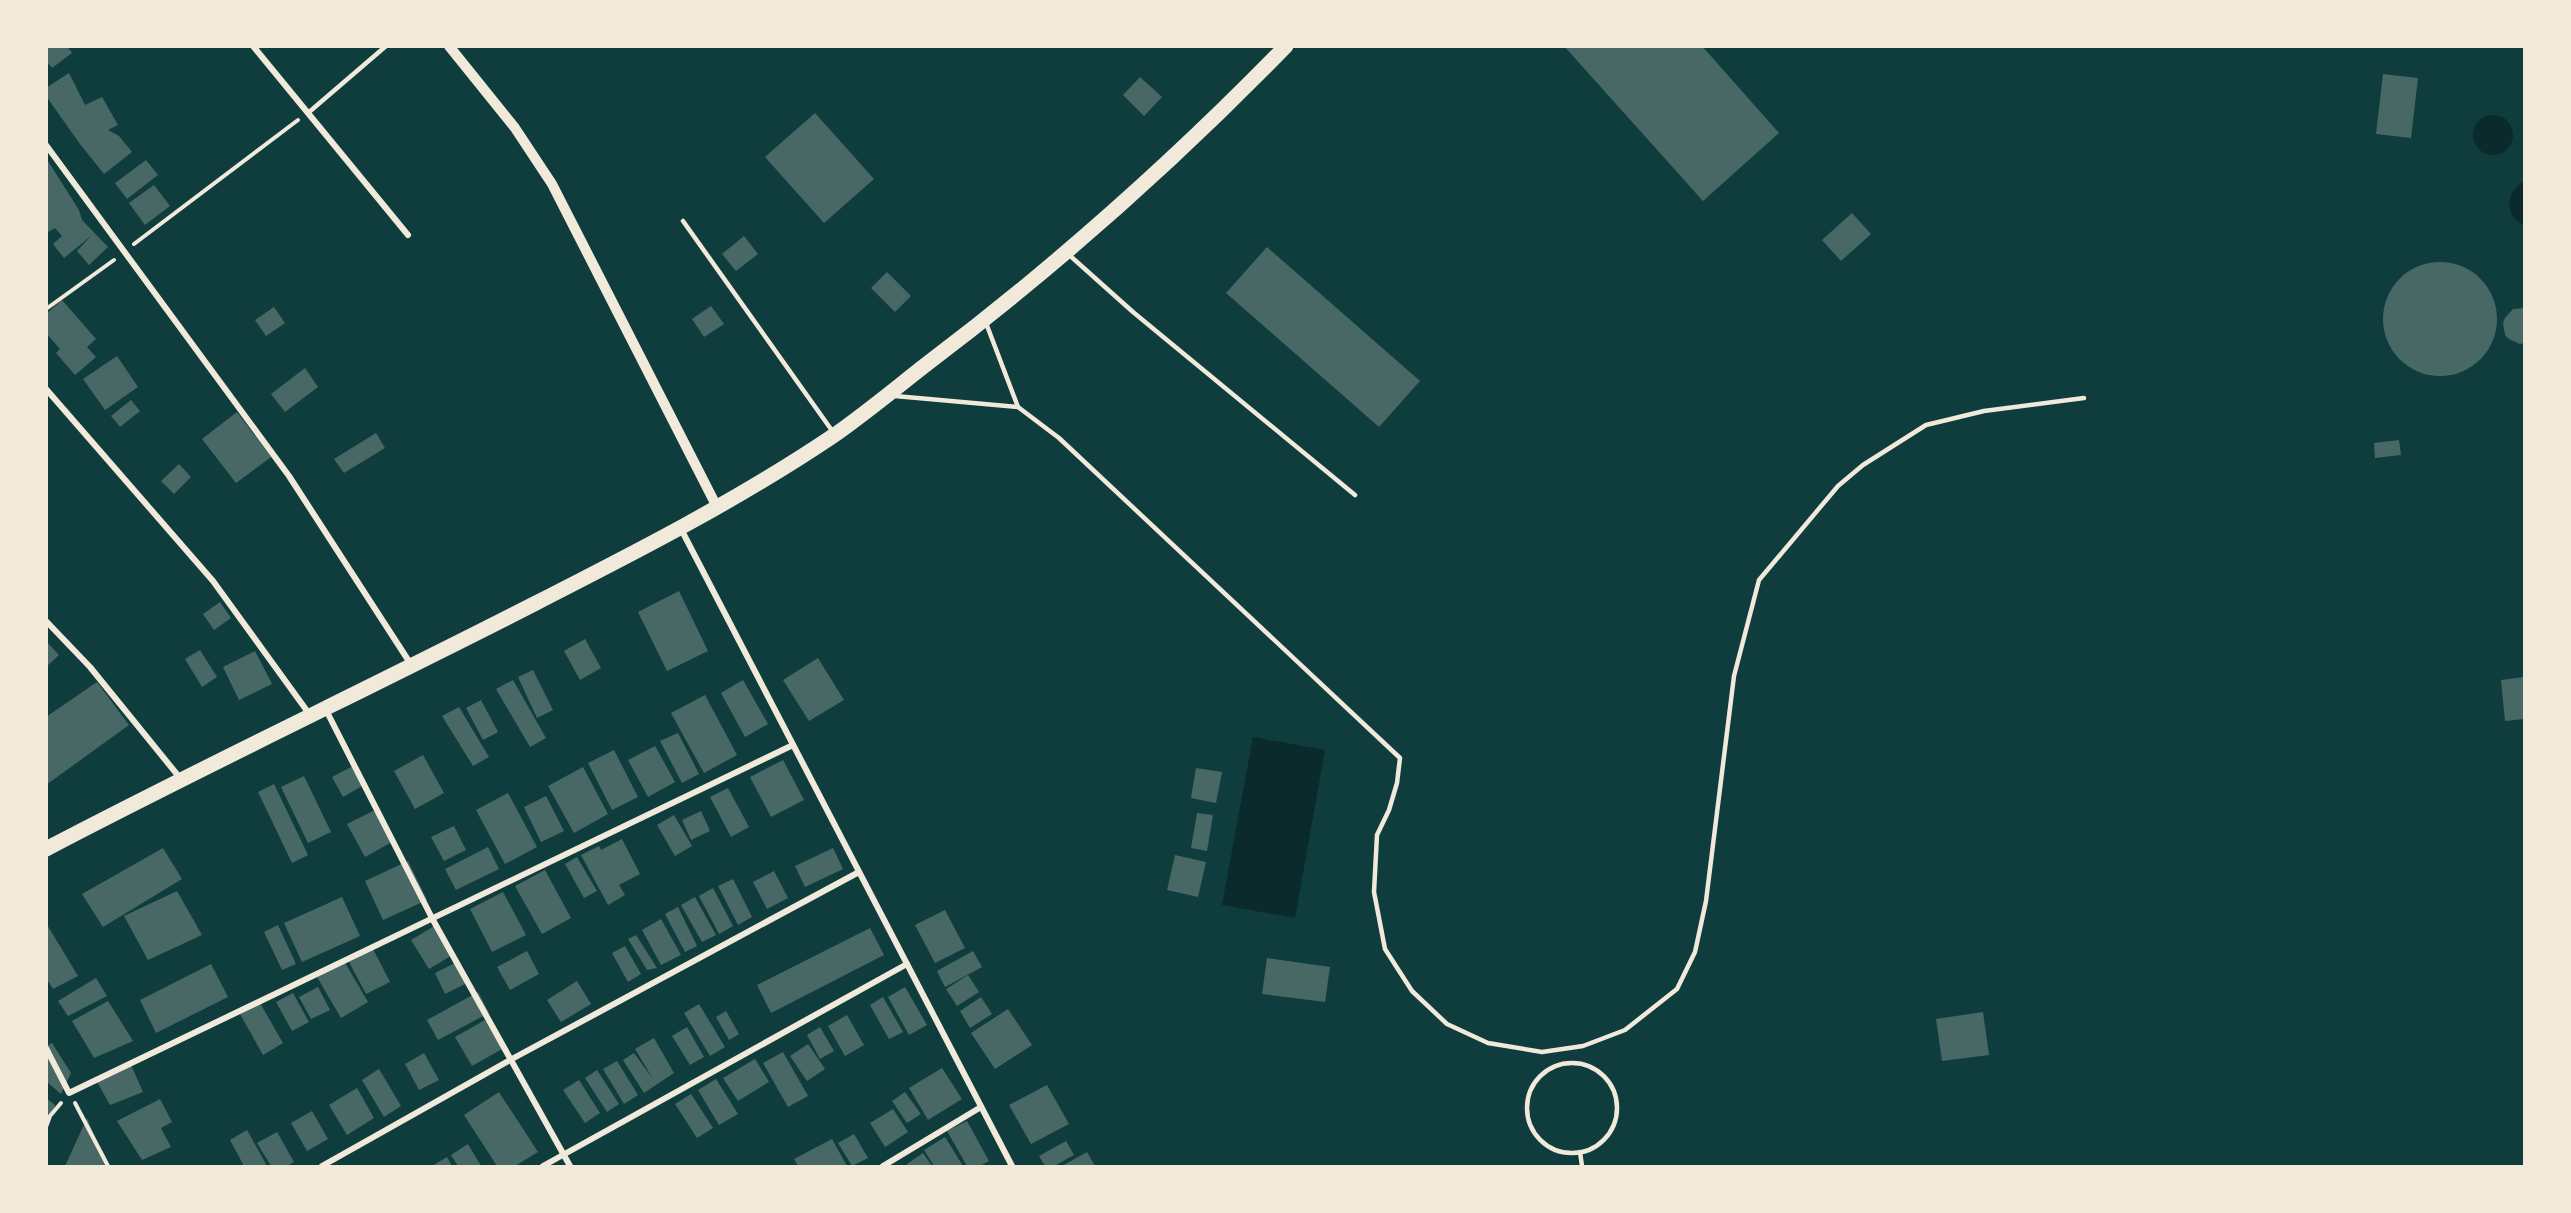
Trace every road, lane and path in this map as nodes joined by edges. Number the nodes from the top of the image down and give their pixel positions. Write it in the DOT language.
graph roads {
  1 [pos="253,46"];
  2 [pos="386,46"];
  3 [pos="448,46"];
  4 [pos="1286,46"];
  5 [pos="308,112"];
  6 [pos="46,145"];
  7 [pos="683,222"];
  8 [pos="408,235"];
  9 [pos="1065,251"];
  10 [pos="125,252"];
  11 [pos="46,309"];
  12 [pos="985,320"];
  13 [pos="46,389"];
  14 [pos="887,395"];
  15 [pos="2084,398"];
  16 [pos="1018,407"];
  17 [pos="834,435"];
  18 [pos="1355,495"];
  19 [pos="717,507"];
  20 [pos="681,529"];
  21 [pos="46,621"];
  22 [pos="412,666"];
  23 [pos="326,709"];
  24 [pos="311,716"];
  25 [pos="793,746"];
  26 [pos="180,779"];
  27 [pos="46,849"];
  28 [pos="859,872"];
  29 [pos="433,920"];
  30 [pos="906,964"];
  31 [pos="46,1048"];
  32 [pos="1564,1049"];
  33 [pos="510,1060"];
  34 [pos="1567,1064"];
  35 [pos="69,1093"];
  36 [pos="981,1107"];
  37 [pos="46,1127"];
  38 [pos="1580,1152"];
  39 [pos="563,1155"];
  40 [pos="108,1167"];
  41 [pos="321,1167"];
  42 [pos="543,1167"];
  43 [pos="570,1167"];
  44 [pos="883,1167"];
  45 [pos="1012,1167"];
  46 [pos="1582,1167"];
  1 -- 5 [label="street"];
  2 -- 5 [label="lane"];
  3 -- 19 [label="street"];
  4 -- 9 [label="main road"];
  5 -- 8 [label="street"];
  5 -- 10 [label="path"];
  6 -- 10 [label="street"];
  7 -- 17 [label="lane"];
  9 -- 12 [label="main road"];
  9 -- 18 [label="lane"];
  10 -- 11 [label="path"];
  10 -- 22 [label="street"];
  12 -- 14 [label="main road"];
  12 -- 16 [label="lane"];
  13 -- 24 [label="street"];
  14 -- 16 [label="lane"];
  14 -- 17 [label="main road"];
  15 -- 32 [label="lane"];
  16 -- 32 [label="lane"];
  17 -- 19 [label="main road"];
  19 -- 20 [label="main road"];
  20 -- 22 [label="main road"];
  20 -- 25 [label="street"];
  21 -- 26 [label="street"];
  22 -- 23 [label="main road"];
  23 -- 24 [label="main road"];
  23 -- 29 [label="street"];
  24 -- 26 [label="main road"];
  25 -- 28 [label="street"];
  25 -- 29 [label="street"];
  26 -- 27 [label="main road"];
  28 -- 30 [label="street"];
  28 -- 33 [label="street"];
  29 -- 33 [label="street"];
  29 -- 35 [label="street"];
  30 -- 36 [label="street"];
  30 -- 39 [label="street"];
  31 -- 35 [label="street"];
  32 -- 34 [label="lane"];
  33 -- 39 [label="street"];
  33 -- 41 [label="street"];
  34 -- 38 [label="lane"];
  34 -- 38 [label="lane"];
  35 -- 37 [label="path"];
  35 -- 40 [label="path"];
  36 -- 44 [label="street"];
  36 -- 45 [label="street"];
  38 -- 46 [label="lane"];
  39 -- 42 [label="street"];
  39 -- 43 [label="street"];
}
